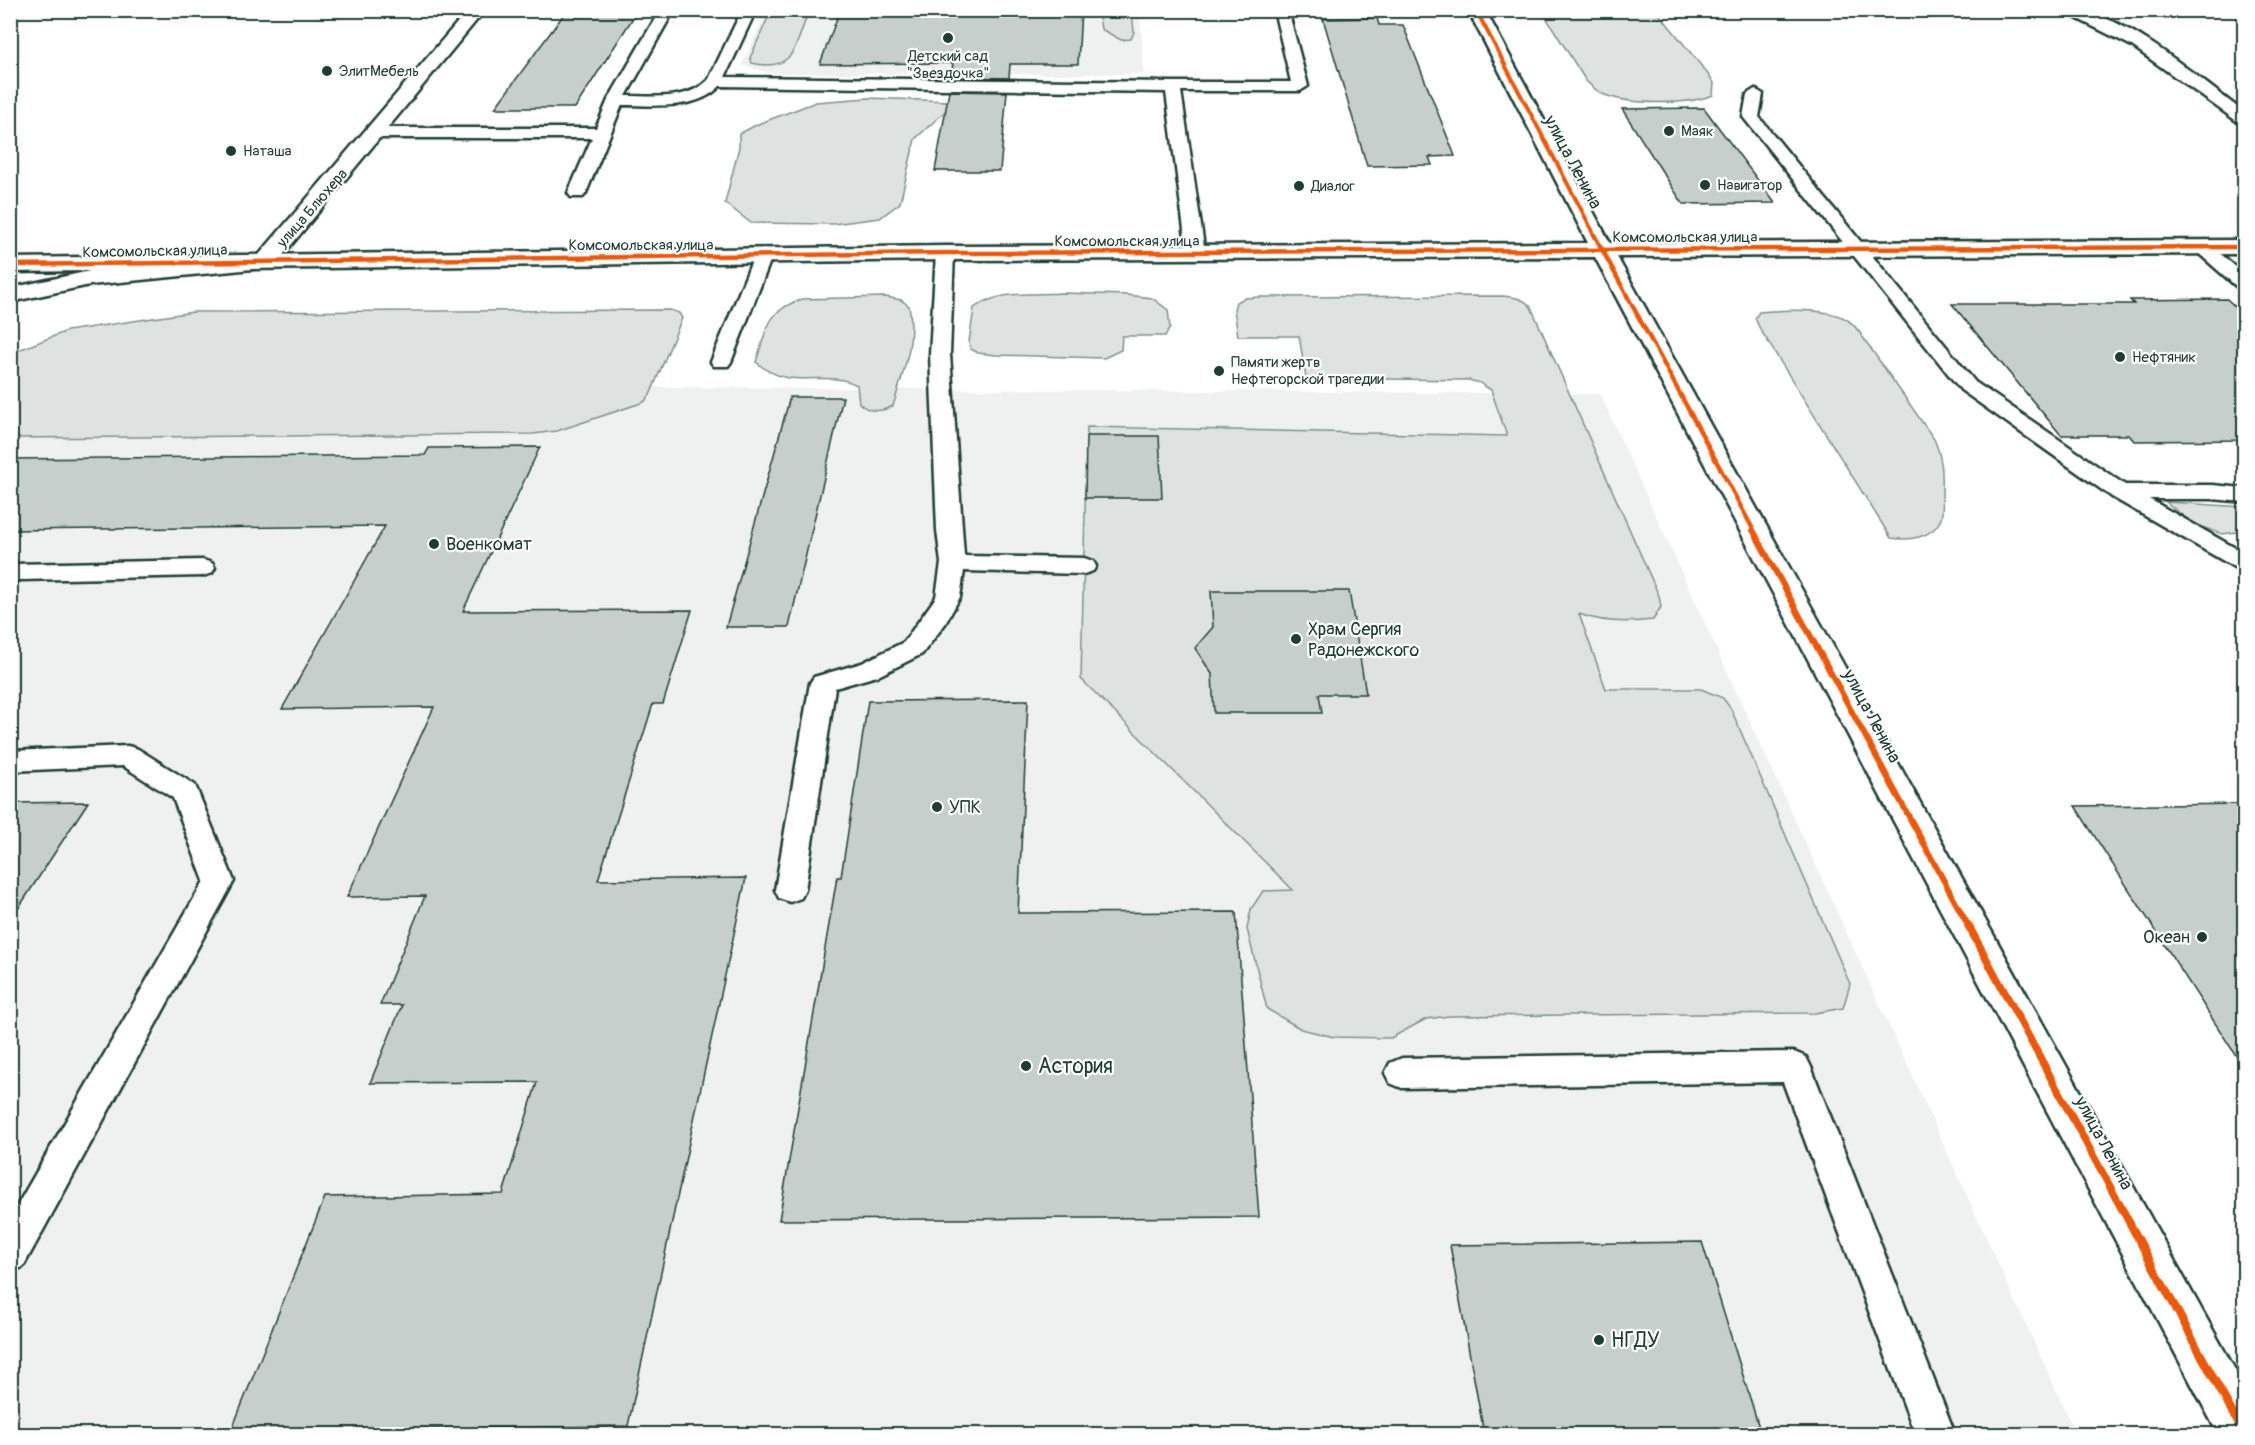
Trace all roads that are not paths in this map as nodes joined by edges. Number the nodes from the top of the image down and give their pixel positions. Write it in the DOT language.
graph roads {
  1 [pos="477,10"];
  2 [pos="667,10"];
  3 [pos="749,10"];
  4 [pos="1281,10"];
  5 [pos="1476,10"];
  6 [pos="2067,10"];
  7 [pos="716,81"];
  8 [pos="1173,87"];
  9 [pos="1755,94"];
  10 [pos="616,100"];
  11 [pos="2244,118"];
  12 [pos="375,133"];
  13 [pos="600,133"];
  14 [pos="578,193"];
  15 [pos="2202,247"];
  16 [pos="2244,247"];
  17 [pos="1602,249"];
  18 [pos="1859,249"];
  19 [pos="945,253"];
  20 [pos="1197,253"];
  21 [pos="763,256"];
  22 [pos="265,262"];
  23 [pos="10,265"];
  24 [pos="2244,283"];
  25 [pos="10,295"];
  26 [pos="721,362"];
  27 [pos="2120,492"];
  28 [pos="2244,495"];
  29 [pos="953,563"];
  30 [pos="2244,563"];
  31 [pos="1084,566"];
  32 [pos="203,568"];
  33 [pos="10,575"];
  34 [pos="10,761"];
  35 [pos="790,890"];
  36 [pos="1402,1073"];
  37 [pos="10,1254"];
  38 [pos="1935,1434"];
  39 [pos="2244,1434"];
  1 -- 12 [label="street, улица Блюхера"];
  2 -- 10 [label="lane"];
  3 -- 7 [label="lane"];
  4 -- 8 [label="lane"];
  5 -- 17 [label="street, улица Ленина"];
  6 -- 11 [label="lane"];
  7 -- 8 [label="lane"];
  7 -- 10 [label="lane"];
  8 -- 20 [label="lane"];
  9 -- 18 [label="lane"];
  10 -- 13 [label="lane"];
  12 -- 13 [label="lane"];
  12 -- 22 [label="street, улица Блюхера"];
  13 -- 14 [label="lane"];
  15 -- 16 [label="street, Комсомольская улица"];
  15 -- 18 [label="street, Комсомольская улица"];
  15 -- 24 [label="lane"];
  17 -- 18 [label="street, Комсомольская улица"];
  17 -- 20 [label="street, Комсомольская улица"];
  17 -- 39 [label="street, улица Ленина"];
  18 -- 27 [label="lane"];
  19 -- 20 [label="street, Комсомольская улица"];
  19 -- 21 [label="street, Комсомольская улица"];
  19 -- 29 [label="lane"];
  21 -- 22 [label="street, Комсомольская улица"];
  21 -- 26 [label="lane"];
  22 -- 23 [label="street, Комсомольская улица"];
  22 -- 25 [label="street, улица Блюхера"];
  27 -- 28 [label="lane"];
  27 -- 30 [label="lane"];
  29 -- 31 [label="lane"];
  29 -- 35 [label="lane"];
  32 -- 33 [label="lane"];
  34 -- 37 [label="lane"];
  36 -- 38 [label="lane"];
}
